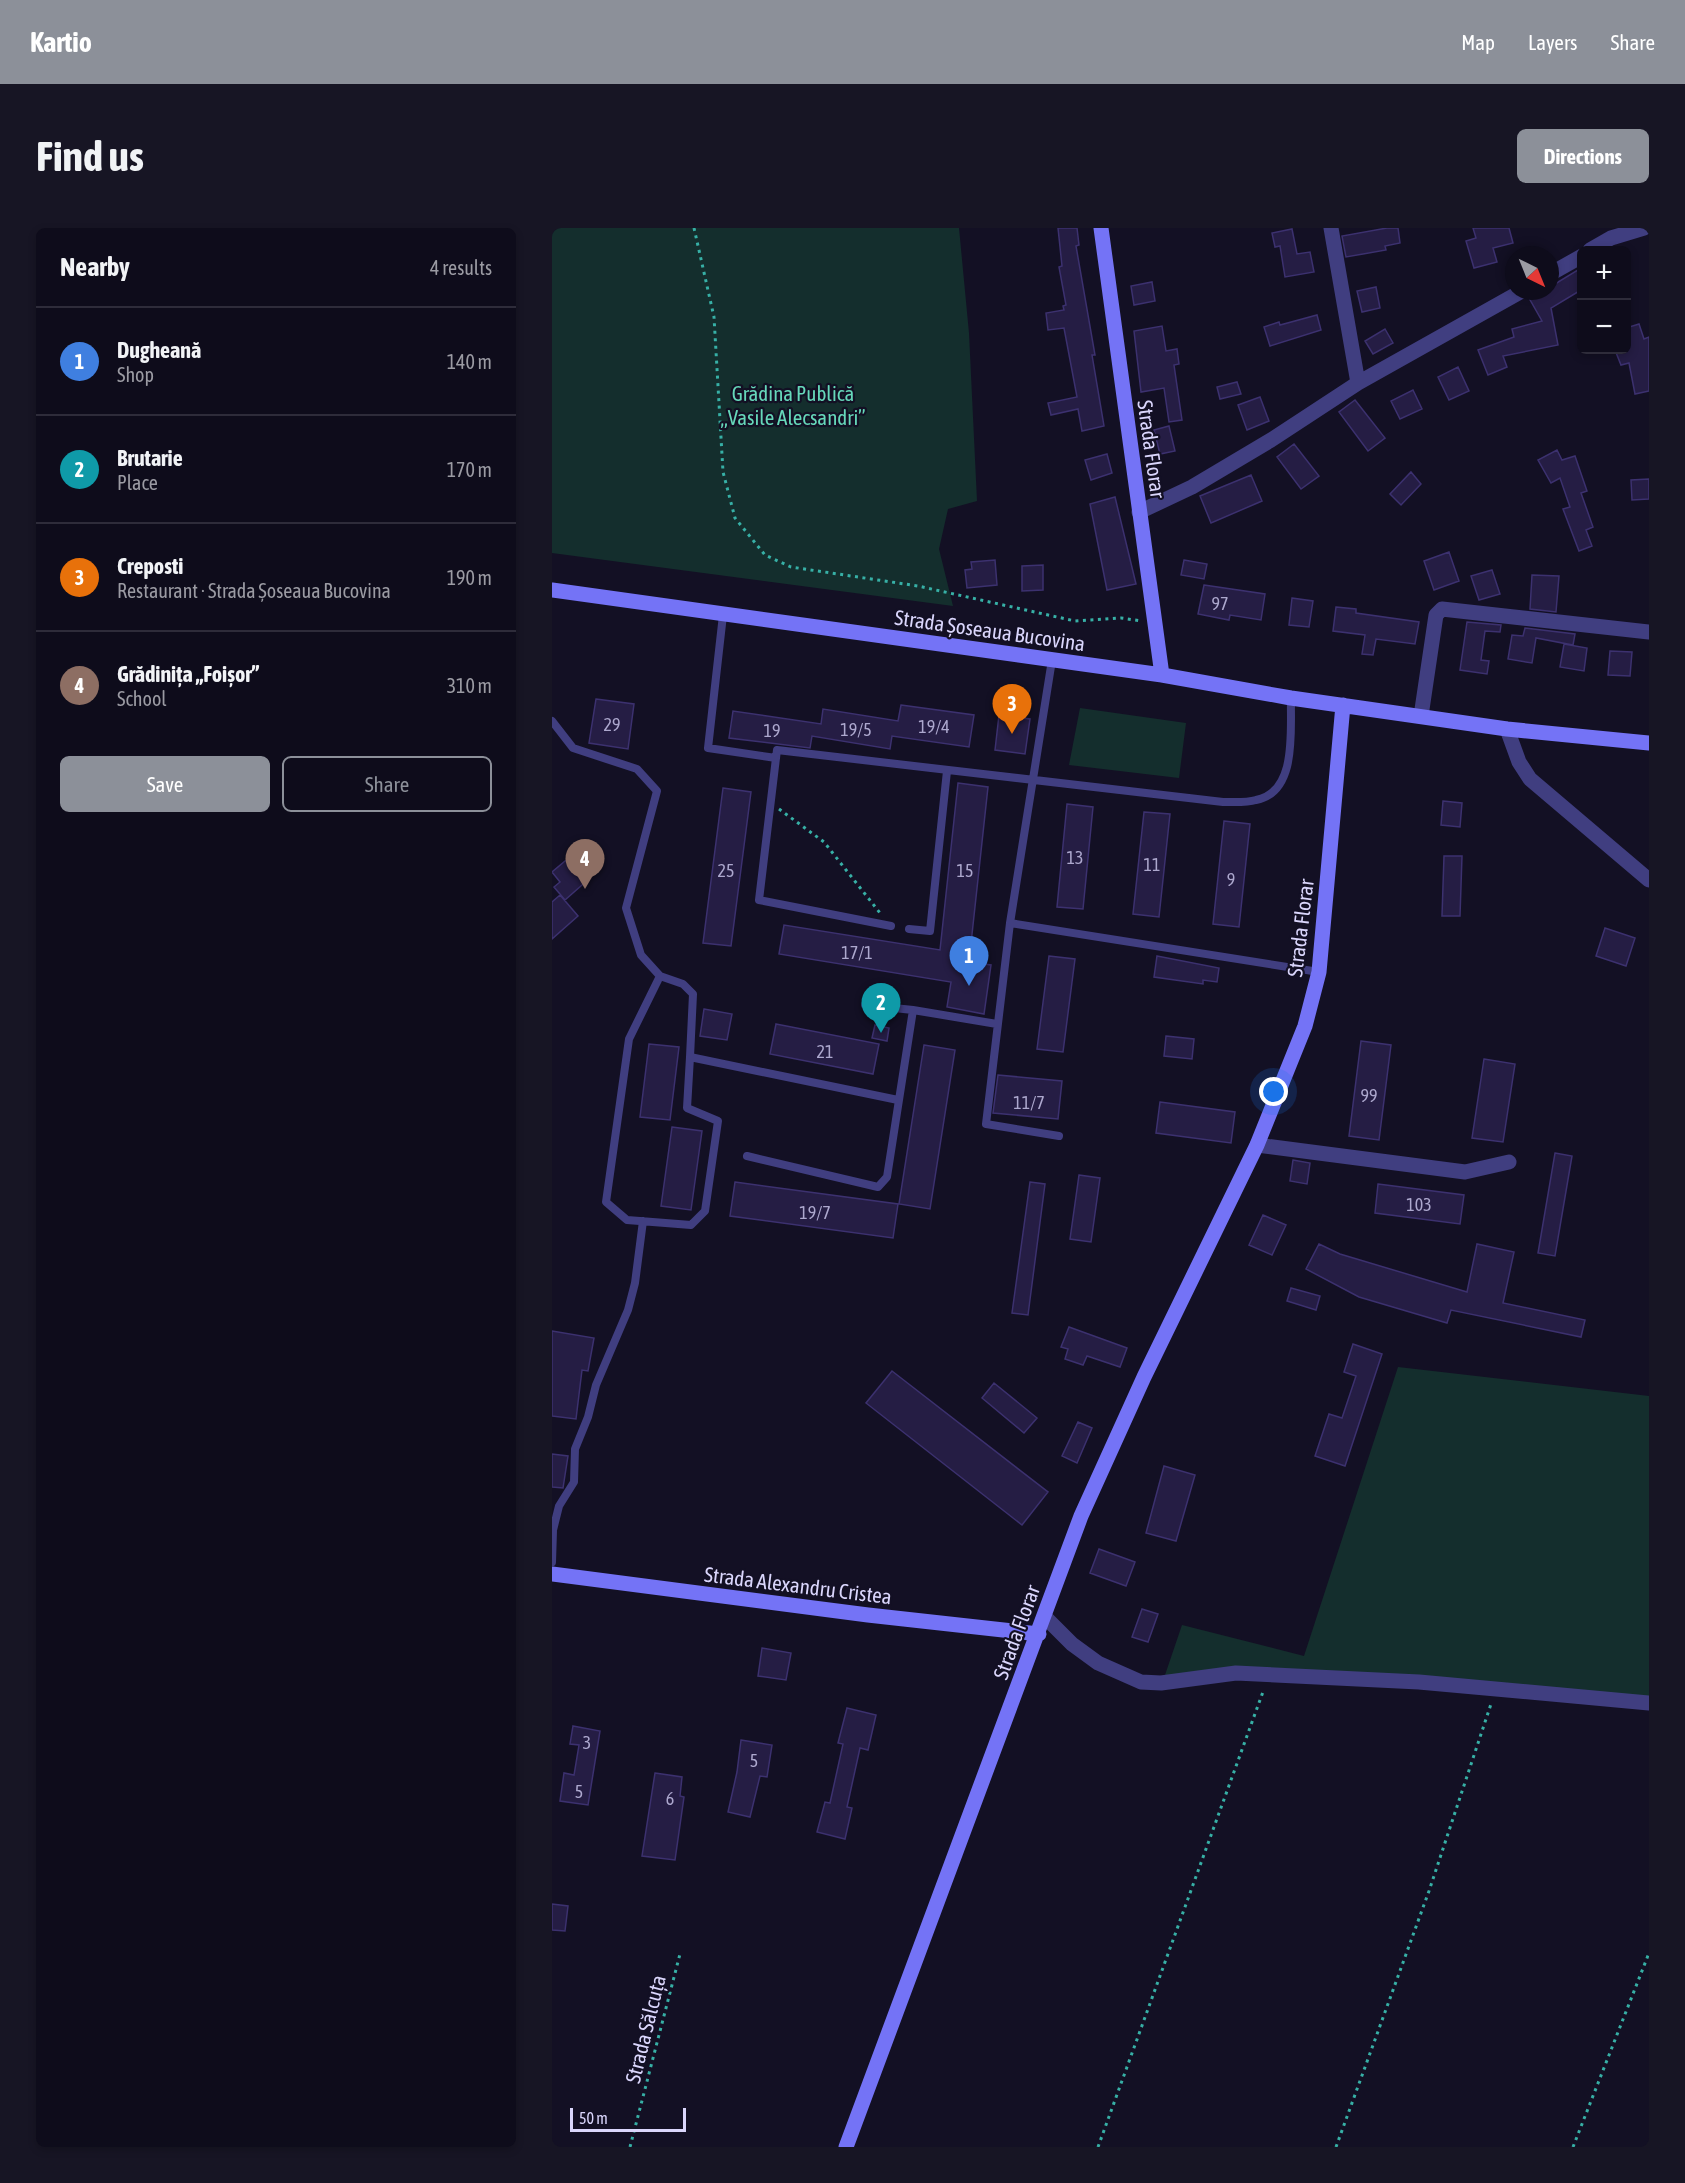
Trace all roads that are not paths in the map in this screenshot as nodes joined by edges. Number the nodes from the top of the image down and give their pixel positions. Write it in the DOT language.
graph roads {
  1 [pos="1101,228"];
  2 [pos="1331,228"];
  3 [pos="1644,228"];
  4 [pos="1597,246"];
  5 [pos="1577,258"];
  6 [pos="1559,269"];
  7 [pos="1506,300"];
  8 [pos="1358,382"];
  9 [pos="1139,512"];
  10 [pos="552,590"];
  11 [pos="723,615"];
  12 [pos="1649,632"];
  13 [pos="1052,660"];
  14 [pos="1162,675"];
  15 [pos="1291,698"];
  16 [pos="1343,705"];
  17 [pos="1421,716"];
  18 [pos="552,721"];
  19 [pos="1507,729"];
  20 [pos="1649,744"];
  21 [pos="776,758"];
  22 [pos="947,771"];
  23 [pos="1031,782"];
  24 [pos="1649,880"];
  25 [pos="1010,923"];
  26 [pos="888,925"];
  27 [pos="909,929"];
  28 [pos="1318,972"];
  29 [pos="660,976"];
  30 [pos="865,1005"];
  31 [pos="913,1010"];
  32 [pos="997,1024"];
  33 [pos="690,1057"];
  34 [pos="898,1100"];
  35 [pos="1059,1136"];
  36 [pos="1257,1146"];
  37 [pos="747,1156"];
  38 [pos="1509,1162"];
  39 [pos="643,1221"];
  40 [pos="552,1562"];
  41 [pos="552,1574"];
  42 [pos="1045,1617"];
  43 [pos="1039,1634"];
  44 [pos="1649,1703"];
  45 [pos="846,2147"];
  1 -- 9 [label="street, Strada Florar"];
  2 -- 8 [label="street"];
  3 -- 4 [label="street"];
  5 -- 6 [label="street"];
  7 -- 8 [label="street"];
  8 -- 9 [label="street"];
  9 -- 14 [label="street, Strada Florar"];
  10 -- 11 [label="street, Strada Șoseaua Bucovina"];
  11 -- 13 [label="street, Strada Șoseaua Bucovina"];
  11 -- 21 [label="lane"];
  12 -- 17 [label="street"];
  13 -- 14 [label="street, Strada Șoseaua Bucovina"];
  13 -- 23 [label="lane"];
  14 -- 15 [label="street, Strada Șoseaua Bucovina"];
  15 -- 16 [label="street, Strada Șoseaua Bucovina"];
  15 -- 23 [label="lane"];
  16 -- 17 [label="street, Strada Șoseaua Bucovina"];
  16 -- 28 [label="street, Strada Florar"];
  17 -- 19 [label="street, Strada Șoseaua Bucovina"];
  18 -- 29 [label="lane"];
  19 -- 20 [label="street, Strada Șoseaua Bucovina"];
  19 -- 24 [label="street"];
  21 -- 22 [label="lane"];
  21 -- 26 [label="lane"];
  22 -- 23 [label="lane"];
  22 -- 27 [label="lane"];
  23 -- 25 [label="lane"];
  25 -- 28 [label="lane"];
  25 -- 32 [label="lane"];
  28 -- 36 [label="street, Strada Florar"];
  29 -- 33 [label="lane"];
  29 -- 39 [label="lane"];
  30 -- 31 [label="lane"];
  31 -- 32 [label="lane"];
  31 -- 34 [label="lane"];
  32 -- 35 [label="lane"];
  33 -- 34 [label="lane"];
  33 -- 39 [label="lane"];
  34 -- 37 [label="lane"];
  36 -- 38 [label="street"];
  36 -- 42 [label="street, Strada Florar"];
  39 -- 40 [label="lane"];
  41 -- 43 [label="street, Strada Alexandru Cristea"];
  42 -- 43 [label="street, Strada Florar"];
  42 -- 44 [label="street"];
  43 -- 45 [label="street, Strada Florar"];
}
